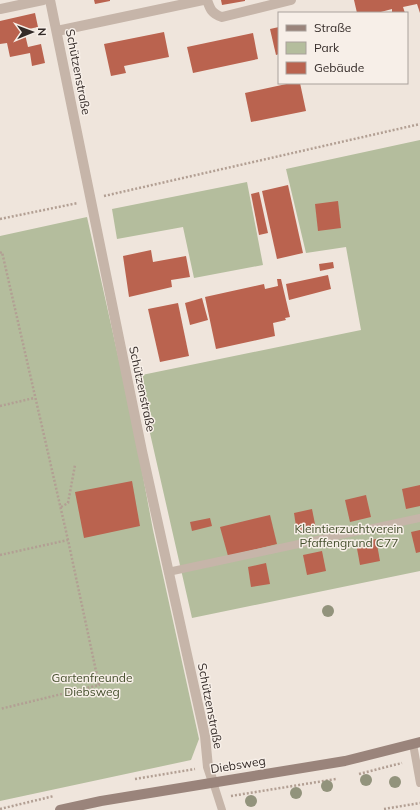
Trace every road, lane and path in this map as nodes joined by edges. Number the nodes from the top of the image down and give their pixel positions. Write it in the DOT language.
graph roads {
  1 [pos="43,0"];
  2 [pos="50,0"];
  3 [pos="203,0"];
  4 [pos="207,0"];
  5 [pos="291,0"];
  6 [pos="0,9"];
  7 [pos="58,31"];
  8 [pos="420,124"];
  9 [pos="90,200"];
  10 [pos="0,219"];
  11 [pos="0,253"];
  12 [pos="34,398"];
  13 [pos="0,406"];
  14 [pos="75,465"];
  15 [pos="61,507"];
  16 [pos="420,518"];
  17 [pos="68,540"];
  18 [pos="0,555"];
  19 [pos="168,572"];
  20 [pos="0,709"];
  21 [pos="416,743"];
  22 [pos="213,782"];
  23 [pos="420,783"];
  24 [pos="420,803"];
  25 [pos="384,809"];
  26 [pos="60,810"];
  27 [pos="222,810"];
  1 -- 6 [label="street"];
  2 -- 7 [label="street, Schützenstraße"];
  3 -- 7 [label="street"];
  4 -- 5 [label="street"];
  7 -- 9 [label="street, Schützenstraße"];
  8 -- 9 [label="path"];
  9 -- 10 [label="path"];
  9 -- 19 [label="street, Schützenstraße"];
  11 -- 12 [label="path"];
  12 -- 13 [label="path"];
  12 -- 15 [label="path"];
  14 -- 15 [label="path"];
  15 -- 17 [label="path"];
  16 -- 19 [label="lane"];
  17 -- 18 [label="path"];
  17 -- 20 [label="path"];
  19 -- 22 [label="street, Schützenstraße"];
  21 -- 22 [label="main road, Diebsweg"];
  21 -- 23 [label="lane"];
  22 -- 26 [label="main road, Diebsweg"];
  22 -- 27 [label="lane"];
  24 -- 25 [label="path"];
}
